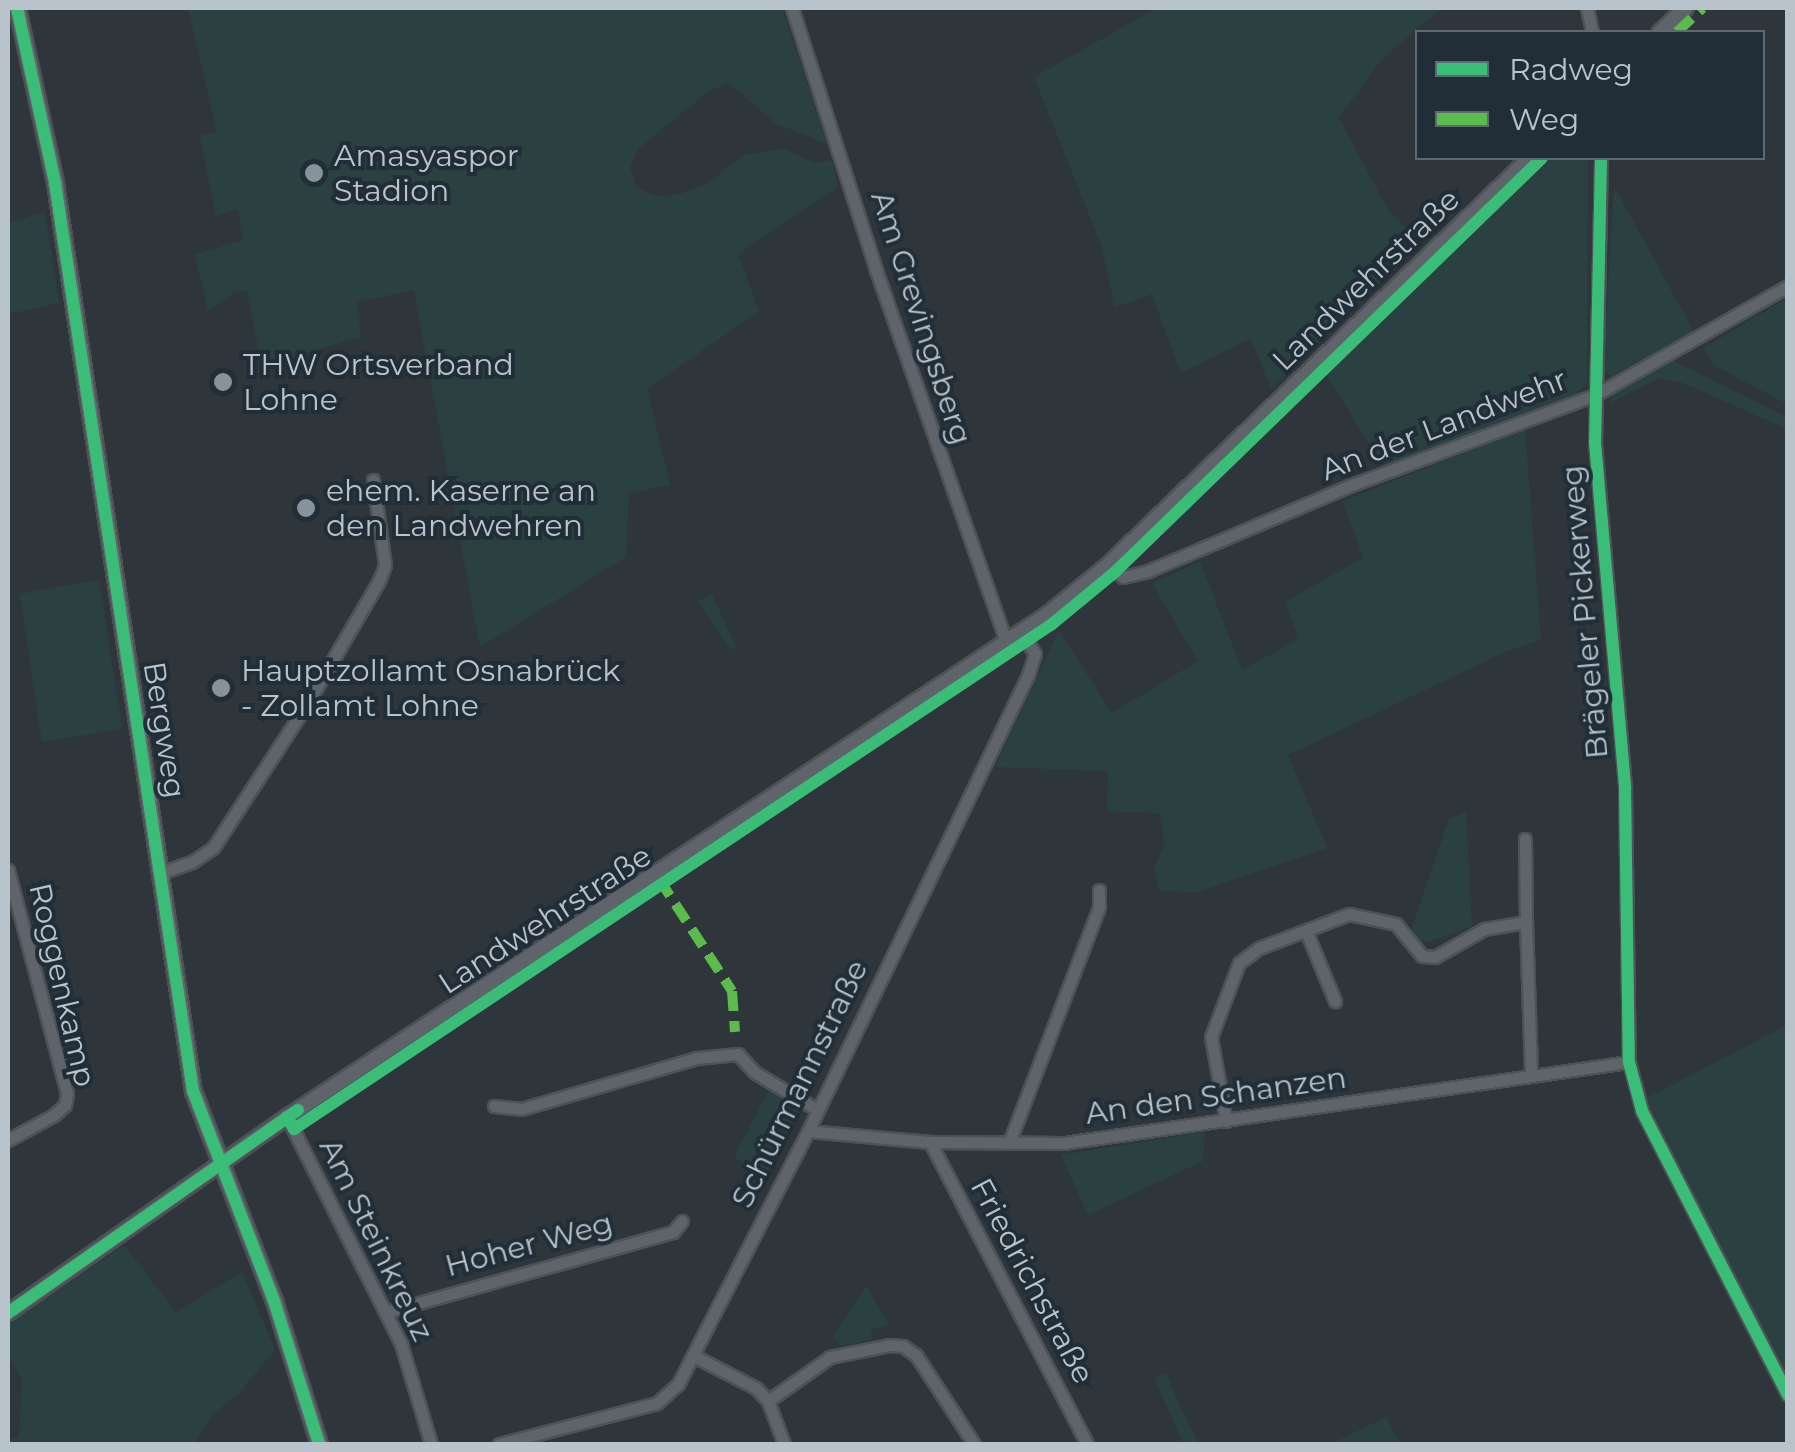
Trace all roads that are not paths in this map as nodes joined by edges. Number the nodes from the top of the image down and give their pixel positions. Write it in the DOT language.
graph roads {
  1 [pos="17,8"];
  2 [pos="792,8"];
  3 [pos="1686,8"];
  4 [pos="1662,30"];
  5 [pos="1528,160"];
  6 [pos="1601,160"];
  7 [pos="1788,286"];
  8 [pos="1594,394"];
  9 [pos="373,480"];
  10 [pos="1108,565"];
  11 [pos="1021,632"];
  12 [pos="1006,642"];
  13 [pos="1525,839"];
  14 [pos="8,870"];
  15 [pos="161,873"];
  16 [pos="1100,890"];
  17 [pos="1526,922"];
  18 [pos="1306,930"];
  19 [pos="1335,1001"];
  20 [pos="1630,1062"];
  21 [pos="1531,1074"];
  22 [pos="494,1106"];
  23 [pos="816,1109"];
  24 [pos="288,1116"];
  25 [pos="1226,1121"];
  26 [pos="808,1131"];
  27 [pos="8,1140"];
  28 [pos="930,1142"];
  29 [pos="1010,1143"];
  30 [pos="220,1163"];
  31 [pos="682,1222"];
  32 [pos="386,1312"];
  33 [pos="8,1313"];
  34 [pos="694,1356"];
  35 [pos="1788,1396"];
  36 [pos="768,1401"];
  37 [pos="526,1441"];
  38 [pos="319,1444"];
  39 [pos="431,1444"];
  40 [pos="499,1444"];
  41 [pos="784,1444"];
  42 [pos="974,1444"];
  43 [pos="1087,1444"];
  1 -- 15 [label="main road, Bergweg"];
  2 -- 12 [label="street, Am Grevingsberg"];
  3 -- 4 [label="street"];
  5 -- 10 [label="street, Landwehrstraße"];
  6 -- 8 [label="street, Brägeler Pickerweg"];
  7 -- 8 [label="street, An der Landwehr"];
  8 -- 10 [label="street, An der Landwehr"];
  8 -- 20 [label="street, Brägeler Pickerweg"];
  9 -- 15 [label="street"];
  10 -- 11 [label="street, Landwehrstraße"];
  11 -- 12 [label="street, Landwehrstraße"];
  11 -- 23 [label="street, Schürmannstraße"];
  12 -- 24 [label="street, Landwehrstraße"];
  13 -- 17 [label="street"];
  14 -- 27 [label="street, Roggenkamp"];
  15 -- 30 [label="main road, Bergweg"];
  16 -- 29 [label="street"];
  17 -- 18 [label="street"];
  17 -- 21 [label="street"];
  18 -- 19 [label="street"];
  18 -- 25 [label="street"];
  20 -- 21 [label="street, An den Schanzen"];
  20 -- 35 [label="street, Brägeler Pickerweg"];
  21 -- 25 [label="street, An den Schanzen"];
  22 -- 23 [label="street"];
  23 -- 26 [label="street, Schürmannstraße"];
  24 -- 30 [label="street, Landwehrstraße"];
  24 -- 32 [label="street, Am Steinkreuz"];
  25 -- 29 [label="street, An den Schanzen"];
  26 -- 28 [label="street, An den Schanzen"];
  26 -- 34 [label="street, Schürmannstraße"];
  28 -- 29 [label="street, An den Schanzen"];
  28 -- 43 [label="street, Friedrichstraße"];
  30 -- 33 [label="street, Landwehrstraße"];
  30 -- 38 [label="main road, Bergweg"];
  31 -- 32 [label="street, Hoher Weg"];
  32 -- 39 [label="street, Am Steinkreuz"];
  34 -- 36 [label="street"];
  34 -- 37 [label="street, Schürmannstraße"];
  36 -- 41 [label="street"];
  36 -- 42 [label="street"];
  37 -- 40 [label="street, Schürmannstraße"];
}
